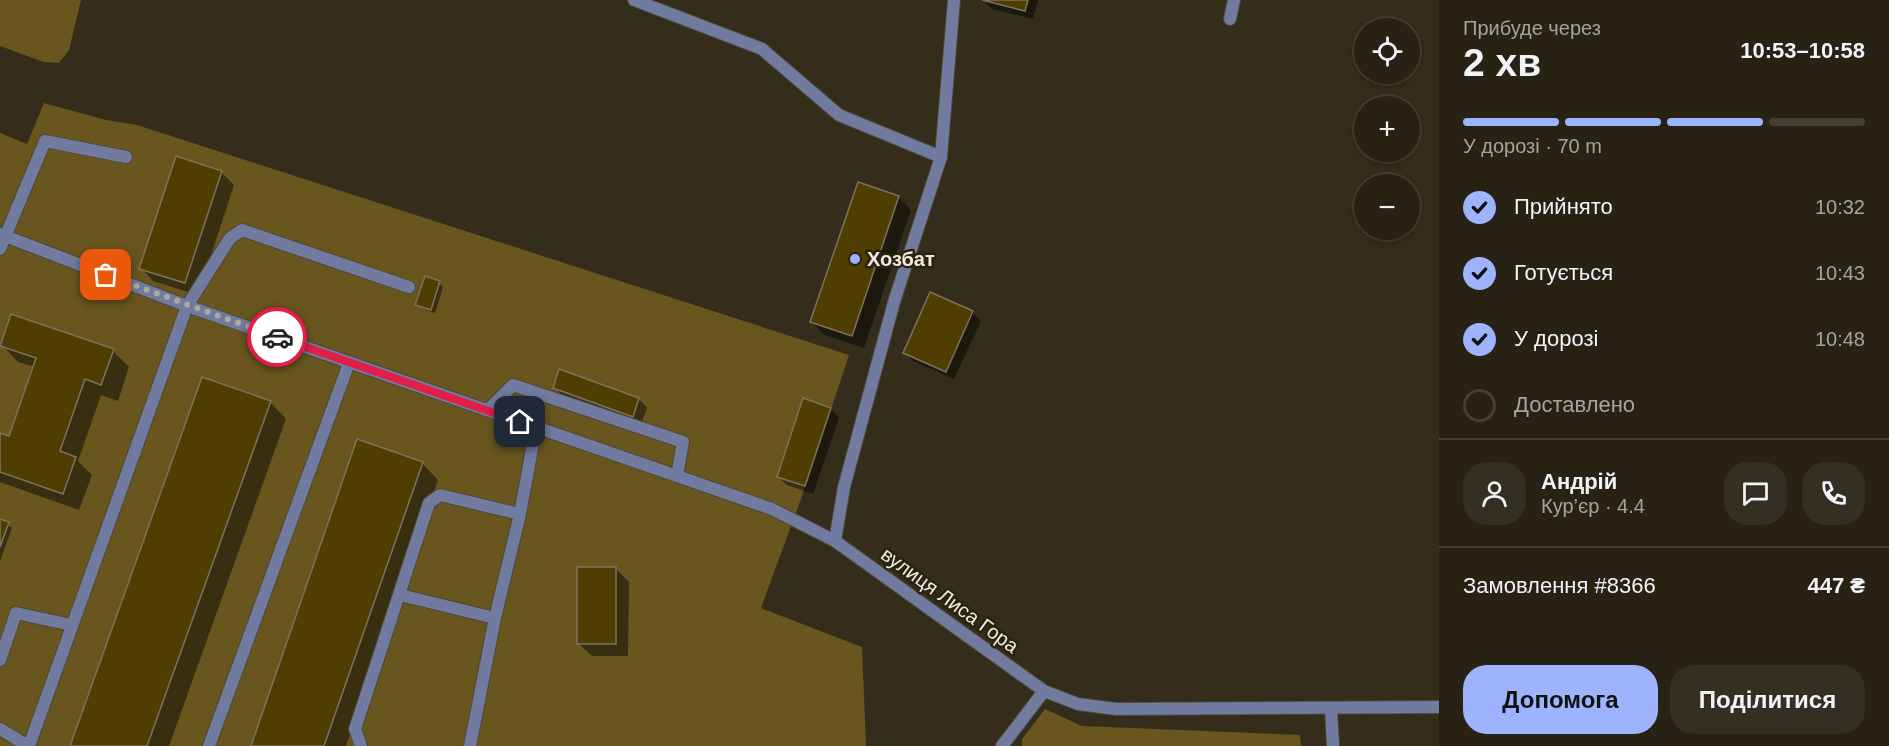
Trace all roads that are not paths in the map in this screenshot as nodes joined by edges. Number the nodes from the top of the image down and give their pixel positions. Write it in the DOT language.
graph roads {
  1 [pos="634,0"];
  2 [pos="954,0"];
  3 [pos="1234,0"];
  4 [pos="1230,19"];
  5 [pos="126,157"];
  6 [pos="940,157"];
  7 [pos="2,235"];
  8 [pos="0,249"];
  9 [pos="409,287"];
  10 [pos="187,306"];
  11 [pos="350,363"];
  12 [pos="488,411"];
  13 [pos="537,427"];
  14 [pos="677,476"];
  15 [pos="520,514"];
  16 [pos="835,541"];
  17 [pos="400,595"];
  18 [pos="495,618"];
  19 [pos="71,625"];
  20 [pos="0,660"];
  21 [pos="1044,691"];
  22 [pos="1439,707"];
  23 [pos="1331,708"];
  24 [pos="0,729"];
  25 [pos="28,746"];
  26 [pos="209,746"];
  27 [pos="361,746"];
  28 [pos="470,746"];
  29 [pos="1002,746"];
  30 [pos="1333,746"];
  1 -- 6 [label="street"];
  2 -- 6 [label="street"];
  3 -- 4 [label="street"];
  5 -- 7 [label="street"];
  6 -- 16 [label="street"];
  7 -- 8 [label="street"];
  7 -- 10 [label="street, вулиця Лиса Гора"];
  9 -- 10 [label="street"];
  10 -- 11 [label="street, вулиця Лиса Гора"];
  10 -- 19 [label="street"];
  11 -- 12 [label="street, вулиця Лиса Гора"];
  11 -- 26 [label="street"];
  12 -- 13 [label="street, вулиця Лиса Гора"];
  12 -- 14 [label="street"];
  13 -- 14 [label="street, вулиця Лиса Гора"];
  13 -- 15 [label="street"];
  14 -- 16 [label="street, вулиця Лиса Гора"];
  15 -- 17 [label="street"];
  15 -- 18 [label="street"];
  16 -- 21 [label="street, вулиця Лиса Гора"];
  17 -- 18 [label="street"];
  17 -- 27 [label="street"];
  18 -- 28 [label="street"];
  19 -- 20 [label="street"];
  19 -- 25 [label="street"];
  21 -- 23 [label="street, вулиця Лиса Гора"];
  21 -- 29 [label="street"];
  22 -- 23 [label="street, вулиця Лиса Гора"];
  23 -- 30 [label="street"];
  24 -- 25 [label="street"];
}
